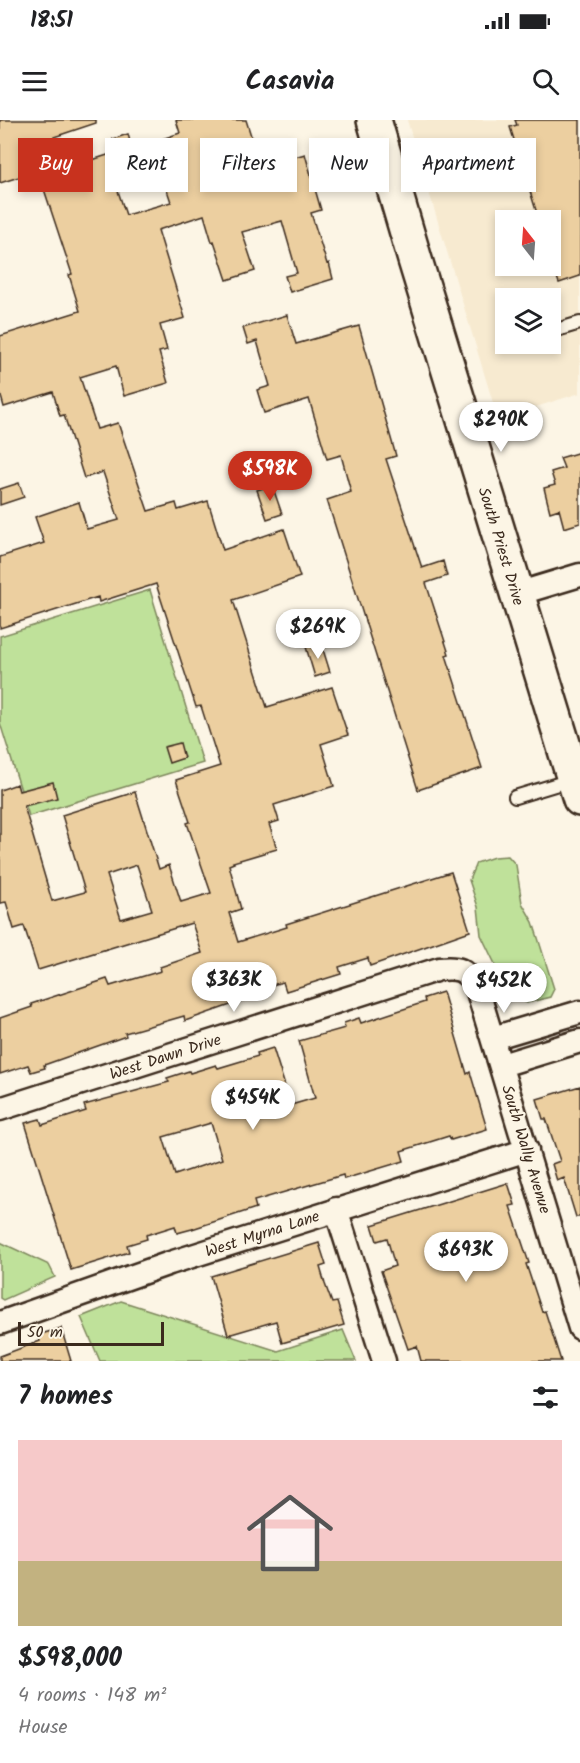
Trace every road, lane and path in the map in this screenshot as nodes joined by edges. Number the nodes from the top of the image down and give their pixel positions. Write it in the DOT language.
graph roads {
  1 [pos="374,120"];
  2 [pos="580,323"];
  3 [pos="561,329"];
  4 [pos="580,574"];
  5 [pos="517,594"];
  6 [pos="578,785"];
  7 [pos="515,797"];
  8 [pos="467,973"];
  9 [pos="580,1012"];
  10 [pos="541,1023"];
  11 [pos="493,1038"];
  12 [pos="580,1041"];
  13 [pos="549,1051"];
  14 [pos="502,1065"];
  15 [pos="0,1109"];
  16 [pos="527,1150"];
  17 [pos="336,1209"];
  18 [pos="0,1323"];
  19 [pos="580,1328"];
  20 [pos="384,1361"];
  1 -- 5 [label="main road, South Priest Drive"];
  2 -- 3 [label="lane"];
  4 -- 5 [label="street"];
  5 -- 6 [label="main road, South Priest Drive"];
  6 -- 7 [label="lane"];
  8 -- 11 [label="street, South Wally Avenue"];
  8 -- 15 [label="street, West Dawn Drive"];
  9 -- 10 [label="street"];
  10 -- 11 [label="street"];
  10 -- 13 [label="street"];
  11 -- 14 [label="street, South Wally Avenue"];
  12 -- 13 [label="street"];
  13 -- 14 [label="street"];
  14 -- 16 [label="street, South Wally Avenue"];
  16 -- 17 [label="street, West Myrna Lane"];
  16 -- 19 [label="street, South Wally Avenue"];
  17 -- 18 [label="street, West Myrna Lane"];
  17 -- 20 [label="street"];
}
